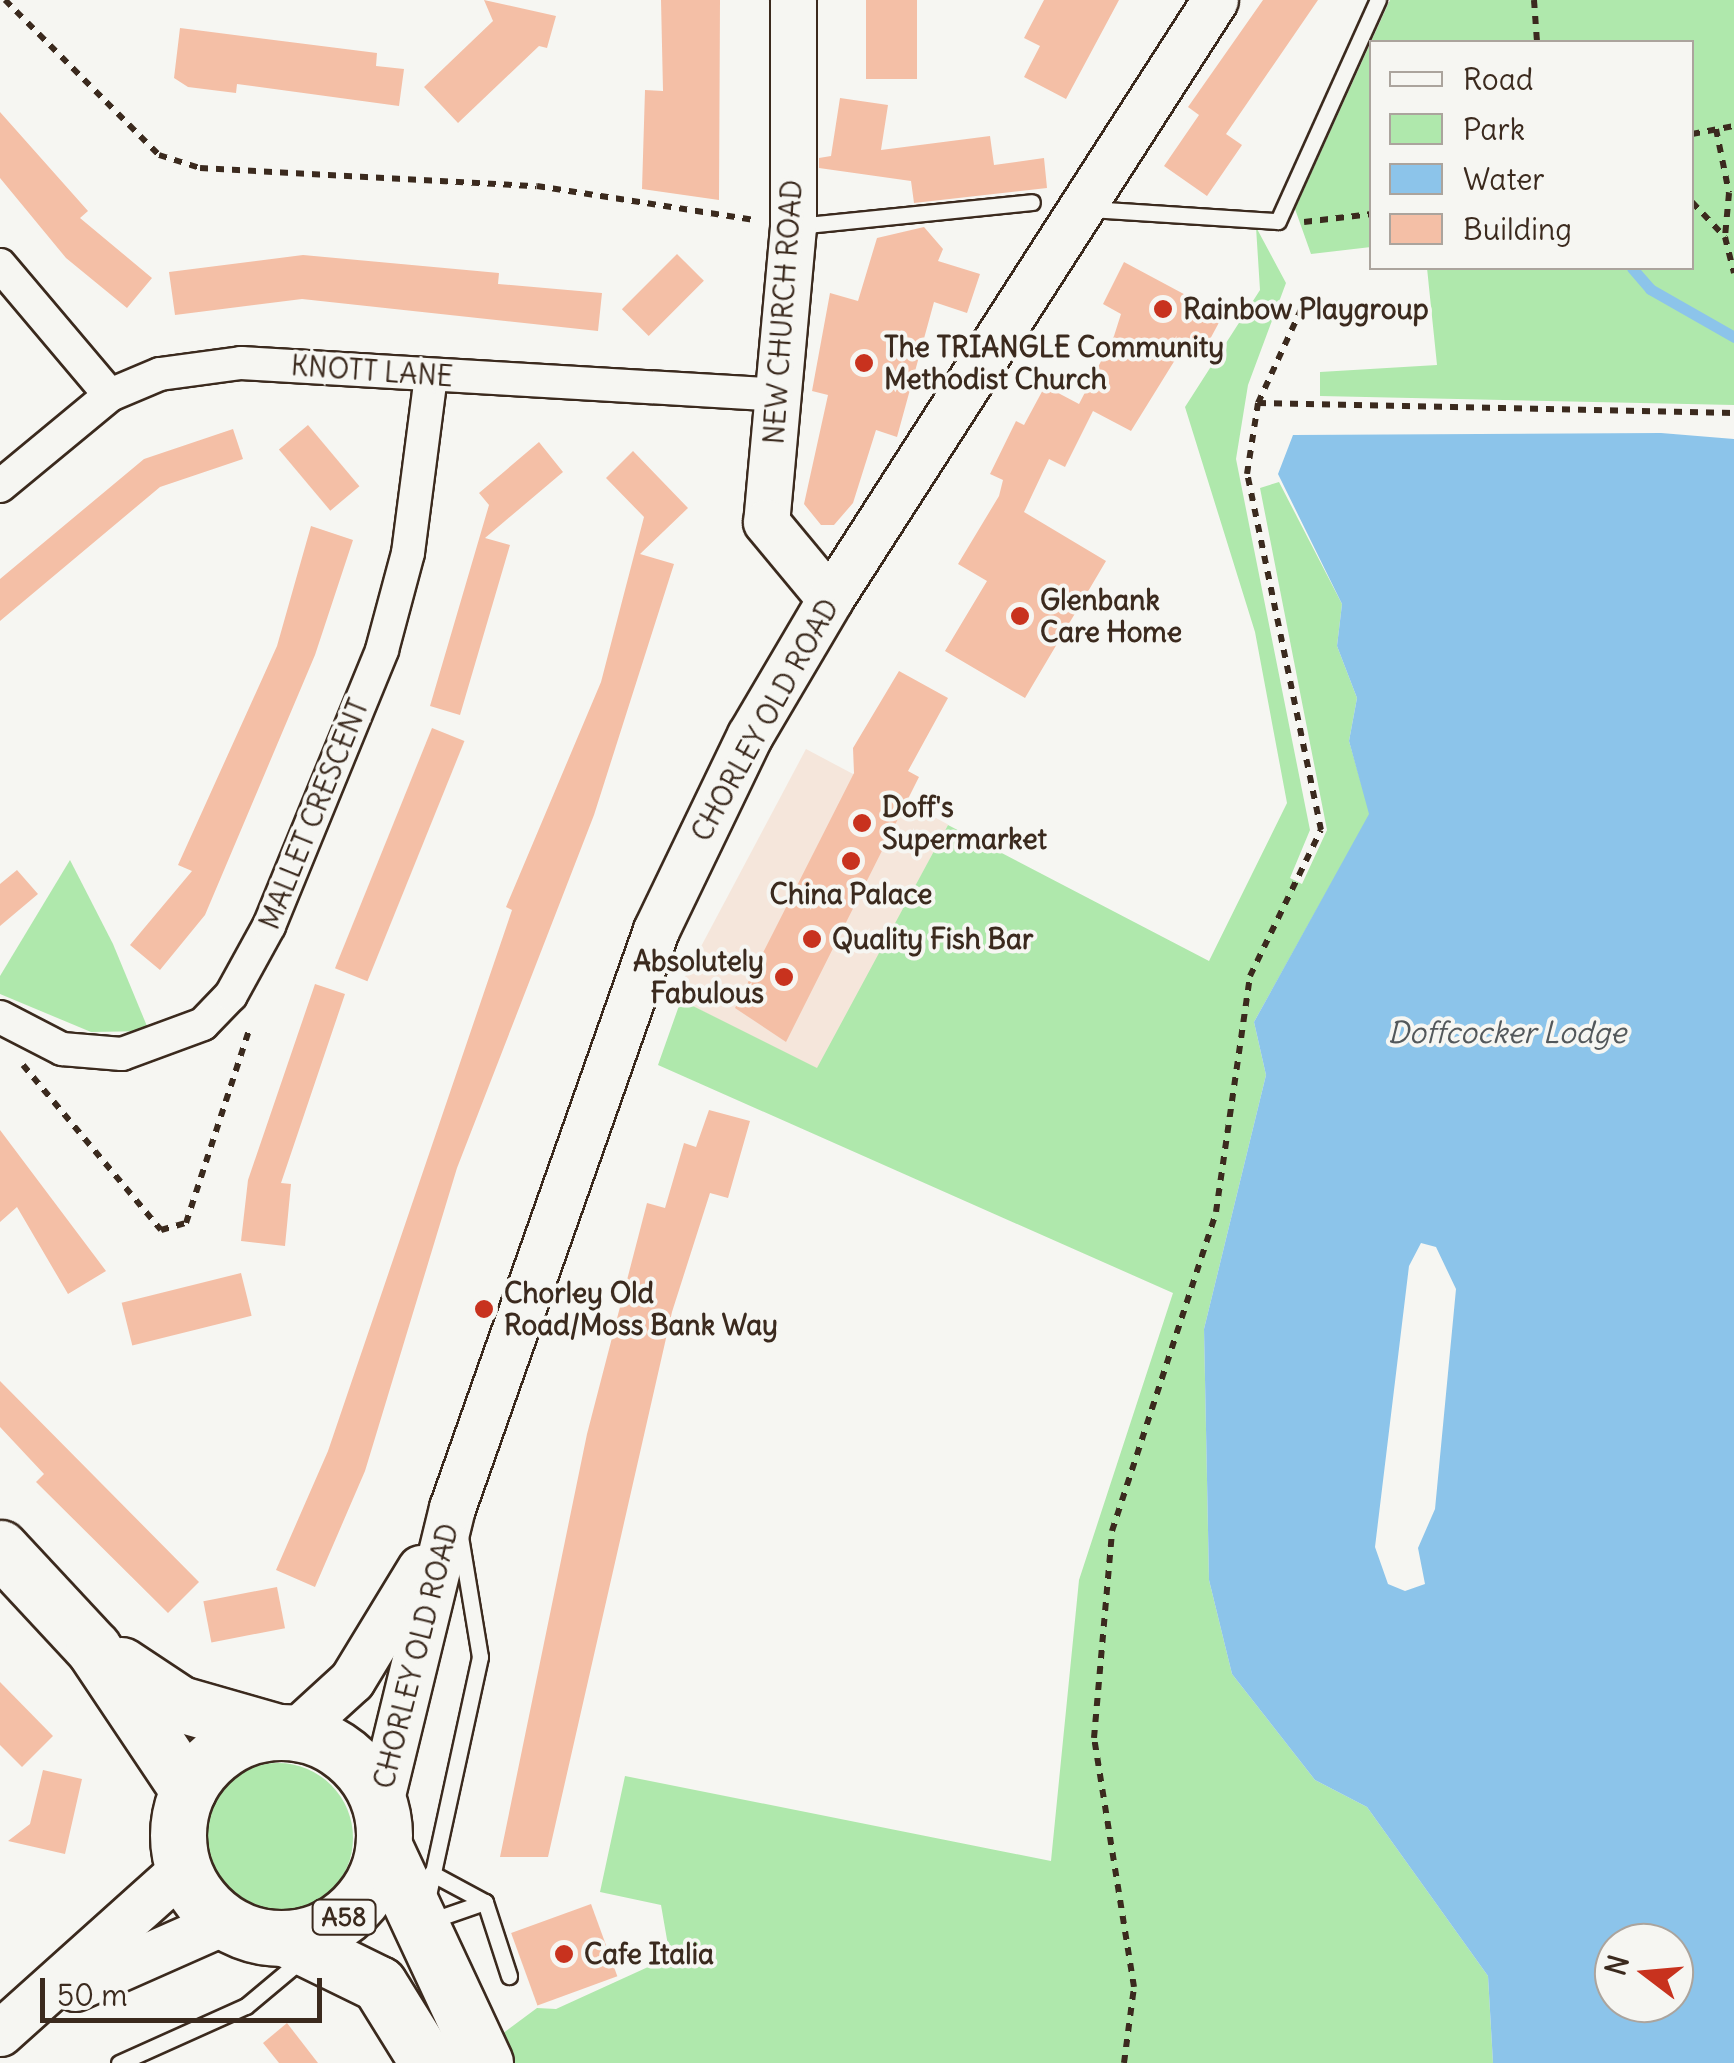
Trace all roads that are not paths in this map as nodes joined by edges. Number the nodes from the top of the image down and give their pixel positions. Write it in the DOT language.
graph roads {
  1 [pos="792,0"];
  2 [pos="1215,0"];
  3 [pos="1378,0"];
  4 [pos="1053,205"];
  5 [pos="793,226"];
  6 [pos="0,264"];
  7 [pos="431,376"];
  8 [pos="110,395"];
  9 [pos="782,395"];
  10 [pos="0,486"];
  11 [pos="830,599"];
  12 [pos="0,1017"];
  13 [pos="452,1508"];
  14 [pos="0,1548"];
  15 [pos="93,1648"];
  16 [pos="285,1732"];
  17 [pos="188,1790"];
  18 [pos="382,1824"];
  19 [pos="183,1869"];
  20 [pos="431,1873"];
  21 [pos="485,1902"];
  22 [pos="224,1922"];
  23 [pos="422,1926"];
  24 [pos="301,1944"];
  25 [pos="509,1976"];
  26 [pos="46,2000"];
  27 [pos="0,2033"];
  28 [pos="120,2063"];
  29 [pos="428,2063"];
  30 [pos="485,2063"];
  1 -- 5 [label="main road, NEW CHURCH ROAD"];
  2 -- 4 [label="main road, CHORLEY OLD ROAD"];
  3 -- 4 [label="lane"];
  4 -- 5 [label="lane"];
  4 -- 11 [label="main road, CHORLEY OLD ROAD"];
  5 -- 9 [label="main road, NEW CHURCH ROAD"];
  6 -- 8 [label="street"];
  7 -- 8 [label="street, KNOTT LANE"];
  7 -- 9 [label="street, KNOTT LANE"];
  7 -- 12 [label="street, MALLET CRESCENT"];
  8 -- 10 [label="street, KNOTT LANE"];
  9 -- 11 [label="main road, NEW CHURCH ROAD"];
  11 -- 13 [label="main road, CHORLEY OLD ROAD"];
  13 -- 16 [label="main road, CHORLEY OLD ROAD"];
  13 -- 18 [label="main road, CHORLEY OLD ROAD"];
  13 -- 20 [label="lane, CHORLEY OLD ROAD"];
  14 -- 15 [label="highway, A58"];
  15 -- 16 [label="highway, A58"];
  15 -- 17 [label="highway, A58"];
  16 -- 17 [label="highway, CHORLEY OLD ROAD"];
  16 -- 18 [label="highway, CHORLEY OLD ROAD / A58"];
  17 -- 19 [label="highway, CHORLEY OLD ROAD"];
  18 -- 23 [label="highway, A58"];
  18 -- 24 [label="highway, CHORLEY OLD ROAD / A58"];
  19 -- 22 [label="highway"];
  19 -- 26 [label="main road"];
  20 -- 21 [label="lane"];
  20 -- 23 [label="lane, CHORLEY OLD ROAD"];
  21 -- 23 [label="lane"];
  21 -- 25 [label="lane"];
  22 -- 24 [label="highway, A58"];
  22 -- 26 [label="main road"];
  23 -- 30 [label="highway, A58"];
  24 -- 28 [label="lane, CHORLEY OLD ROAD"];
  24 -- 29 [label="highway, A58"];
  26 -- 27 [label="main road"];
}
